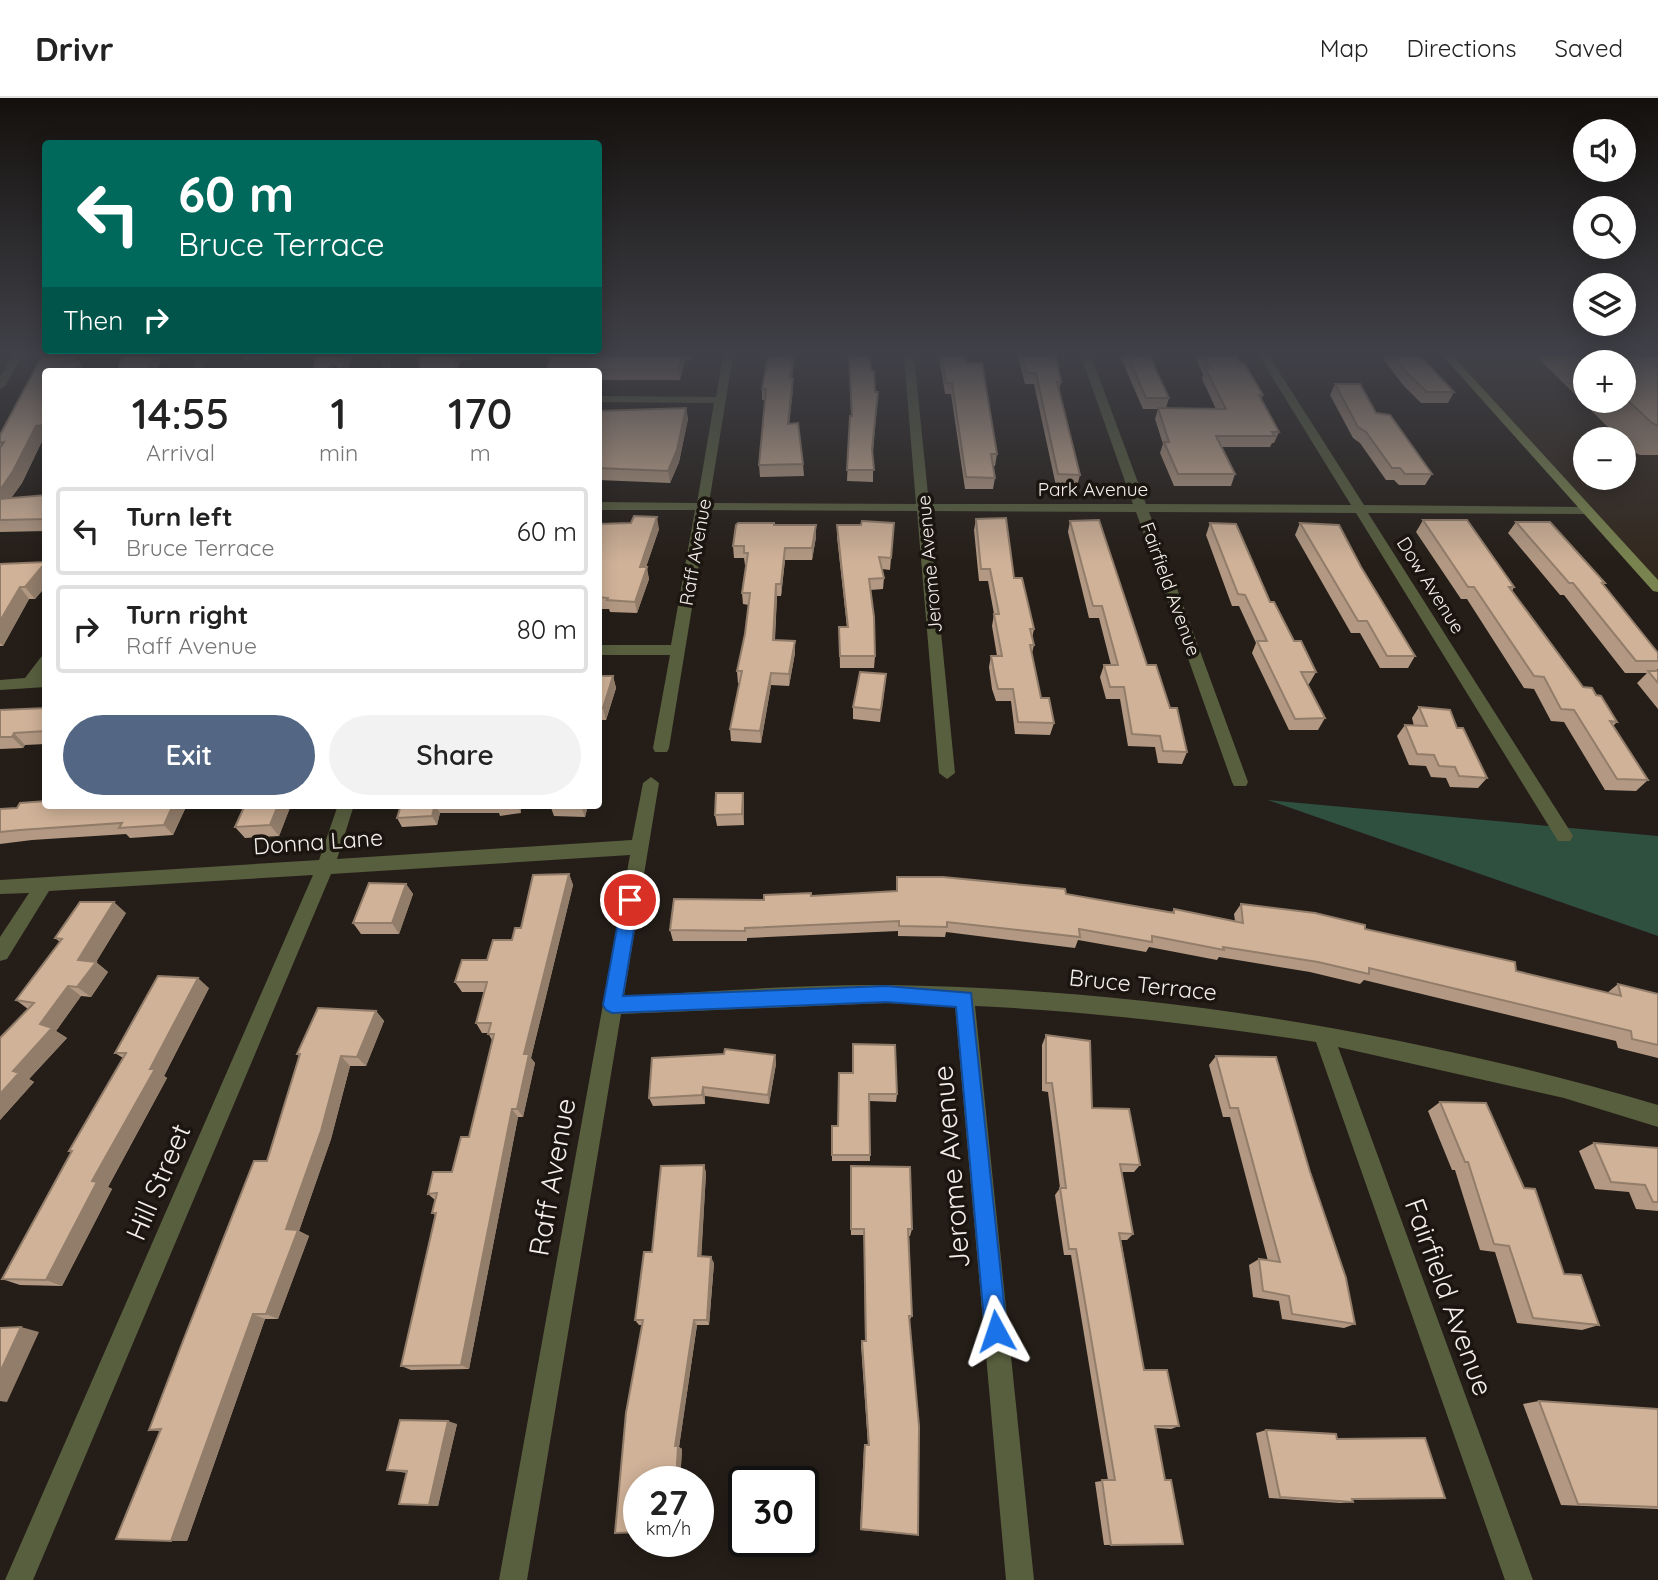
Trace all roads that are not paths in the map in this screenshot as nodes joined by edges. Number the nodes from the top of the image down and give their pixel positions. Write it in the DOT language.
graph roads {
  1 [pos="716,425"];
  2 [pos="916,425"];
  3 [pos="1111,425"];
  4 [pos="1308,425"];
  5 [pos="1511,425"];
  6 [pos="602,506"];
  7 [pos="702,507"];
  8 [pos="925,508"];
  9 [pos="1142,508"];
  10 [pos="1361,509"];
  11 [pos="1588,510"];
  12 [pos="1658,588"];
  13 [pos="602,650"];
  14 [pos="678,650"];
  15 [pos="38,682"];
  16 [pos="0,685"];
  17 [pos="661,748"];
  18 [pos="947,773"];
  19 [pos="1240,782"];
  20 [pos="651,783"];
  21 [pos="345,809"];
  22 [pos="1564,836"];
  23 [pos="639,847"];
  24 [pos="326,865"];
  25 [pos="44,884"];
  26 [pos="0,887"];
  27 [pos="0,953"];
  28 [pos="964,999"];
  29 [pos="612,1005"];
  30 [pos="1323,1034"];
  31 [pos="1658,1116"];
  32 [pos="19,1580"];
  33 [pos="513,1580"];
  34 [pos="1020,1580"];
  35 [pos="1519,1580"];
  1 -- 7 [label="street, Raff Avenue"];
  2 -- 8 [label="street, Jerome Avenue"];
  3 -- 9 [label="street, Fairfield Avenue"];
  4 -- 10 [label="street, Dow Avenue"];
  5 -- 11 [label="main road"];
  6 -- 7 [label="street, Park Avenue"];
  7 -- 8 [label="street, Park Avenue"];
  7 -- 14 [label="street, Raff Avenue"];
  8 -- 9 [label="street, Park Avenue"];
  8 -- 18 [label="street, Jerome Avenue"];
  9 -- 10 [label="street, Park Avenue"];
  9 -- 19 [label="street, Fairfield Avenue"];
  10 -- 11 [label="street, Park Avenue"];
  10 -- 22 [label="street, Dow Avenue"];
  11 -- 12 [label="main road"];
  13 -- 14 [label="street"];
  14 -- 17 [label="street, Raff Avenue"];
  15 -- 16 [label="street"];
  20 -- 23 [label="street, Raff Avenue"];
  21 -- 24 [label="street, Hill Street"];
  23 -- 24 [label="street, Donna Lane"];
  23 -- 29 [label="street, Raff Avenue"];
  24 -- 25 [label="street, Donna Lane"];
  24 -- 32 [label="street, Hill Street"];
  25 -- 26 [label="street, Donna Lane"];
  25 -- 27 [label="street"];
  28 -- 29 [label="street, Bruce Terrace"];
  28 -- 30 [label="street, Bruce Terrace"];
  28 -- 34 [label="street, Jerome Avenue"];
  29 -- 33 [label="street, Raff Avenue"];
  30 -- 31 [label="street, Bruce Terrace"];
  30 -- 35 [label="street, Fairfield Avenue"];
}
